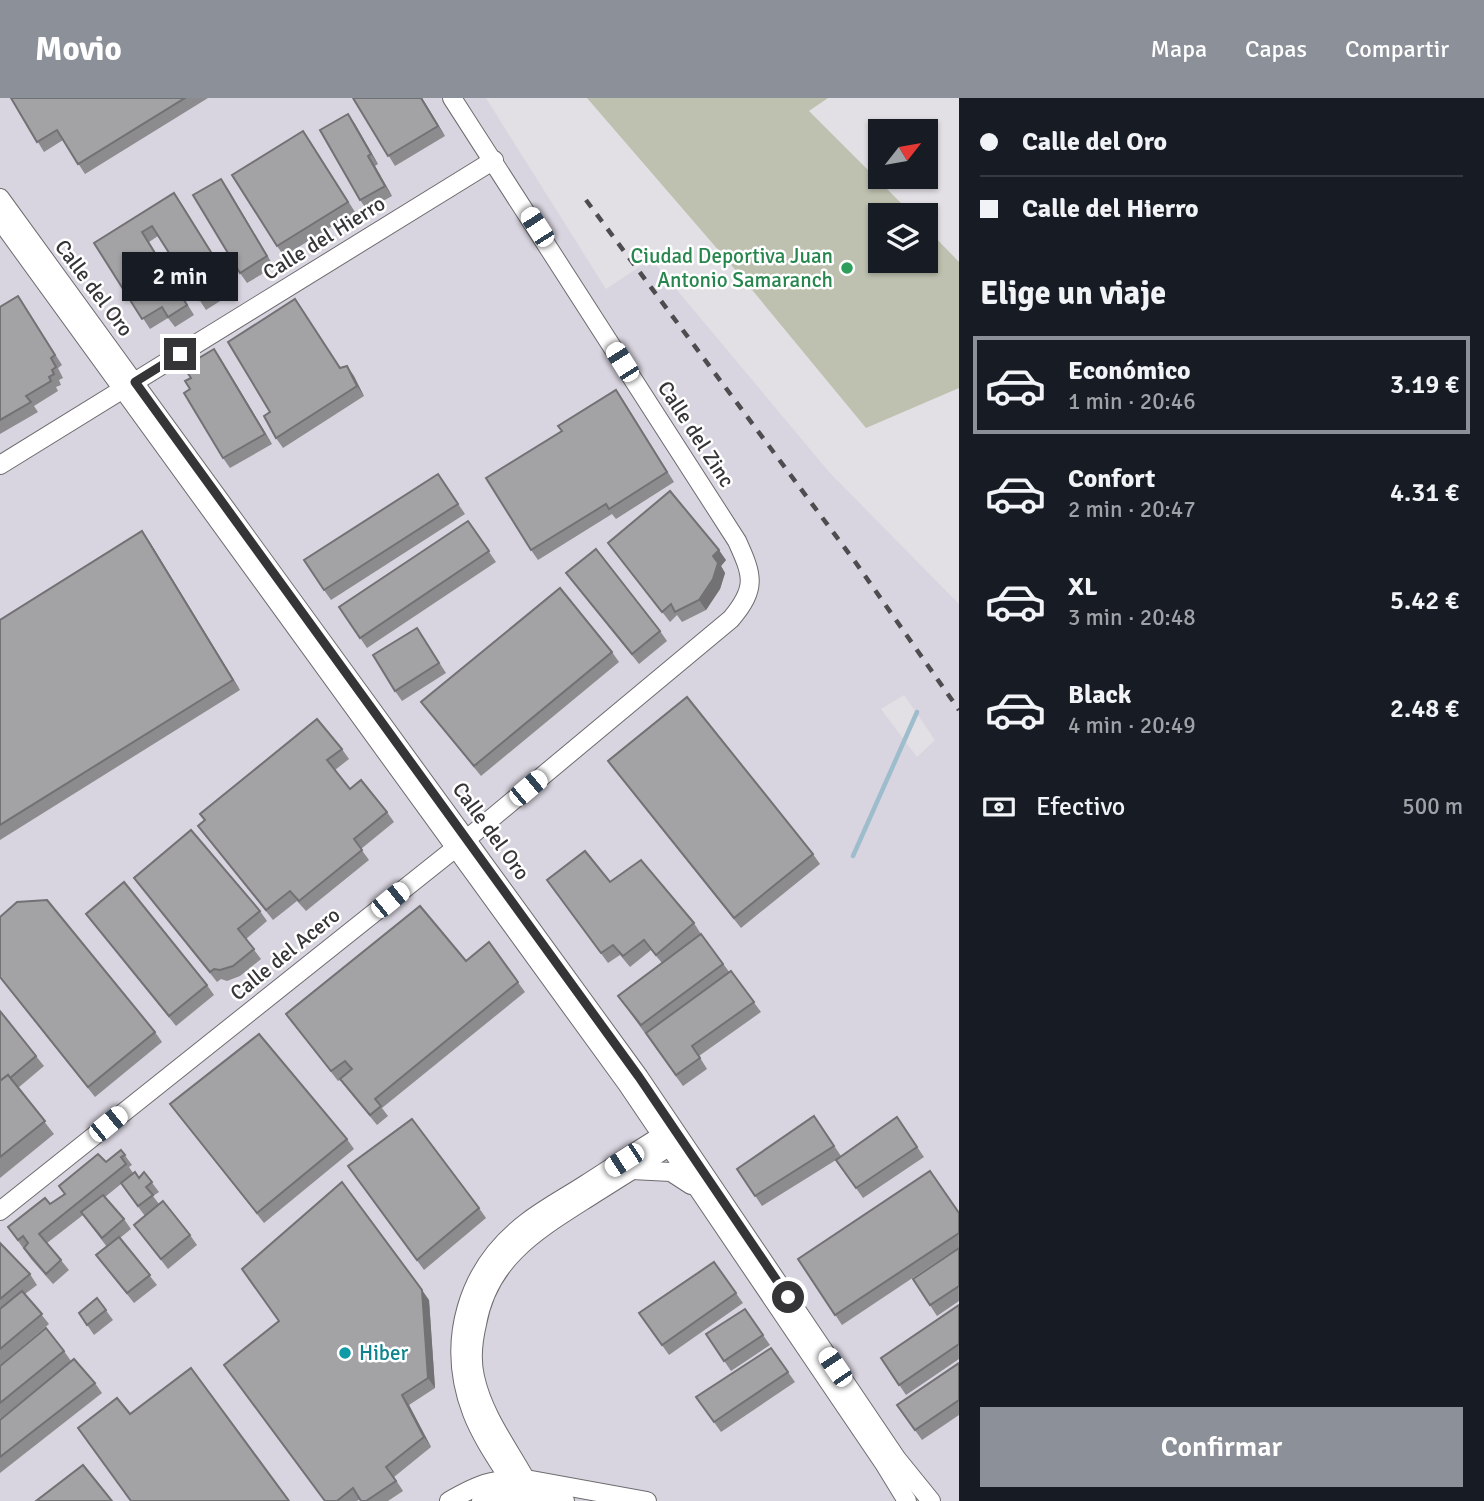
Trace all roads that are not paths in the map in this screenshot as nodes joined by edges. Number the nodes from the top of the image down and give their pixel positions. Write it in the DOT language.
graph roads {
  1 [pos="452,98"];
  2 [pos="494,160"];
  3 [pos="0,198"];
  4 [pos="0,220"];
  5 [pos="129,385"];
  6 [pos="0,465"];
  7 [pos="750,589"];
  8 [pos="461,843"];
  9 [pos="672,1137"];
  10 [pos="632,1170"];
  11 [pos="699,1190"];
  12 [pos="0,1211"];
  13 [pos="885,1465"];
  14 [pos="518,1479"];
  15 [pos="529,1499"];
  16 [pos="449,1501"];
  17 [pos="481,1501"];
  18 [pos="565,1501"];
  19 [pos="647,1501"];
  20 [pos="893,1501"];
  21 [pos="907,1501"];
  22 [pos="931,1501"];
  1 -- 2 [label="street, Calle del Zinc"];
  2 -- 5 [label="street, Calle del Hierro"];
  2 -- 7 [label="street, Calle del Zinc"];
  3 -- 5 [label="street, Calle del Oro"];
  4 -- 5 [label="street, Calle del Oro"];
  5 -- 6 [label="street, Calle del Hierro"];
  5 -- 8 [label="street, Calle del Oro"];
  7 -- 8 [label="street, Calle del Acero"];
  8 -- 9 [label="street, Calle del Oro"];
  8 -- 12 [label="street, Calle del Acero"];
  9 -- 10 [label="street"];
  9 -- 11 [label="street, Calle del Oro"];
  9 -- 14 [label="street"];
  9 -- 22 [label="street, Calle del Oro"];
  10 -- 11 [label="street"];
  10 -- 14 [label="street"];
  11 -- 13 [label="street, Calle del Oro"];
  13 -- 20 [label="street"];
  13 -- 21 [label="street, Calle del Oro"];
  14 -- 15 [label="street"];
  14 -- 16 [label="street"];
  14 -- 19 [label="street"];
  15 -- 17 [label="street"];
  15 -- 18 [label="street"];
}
